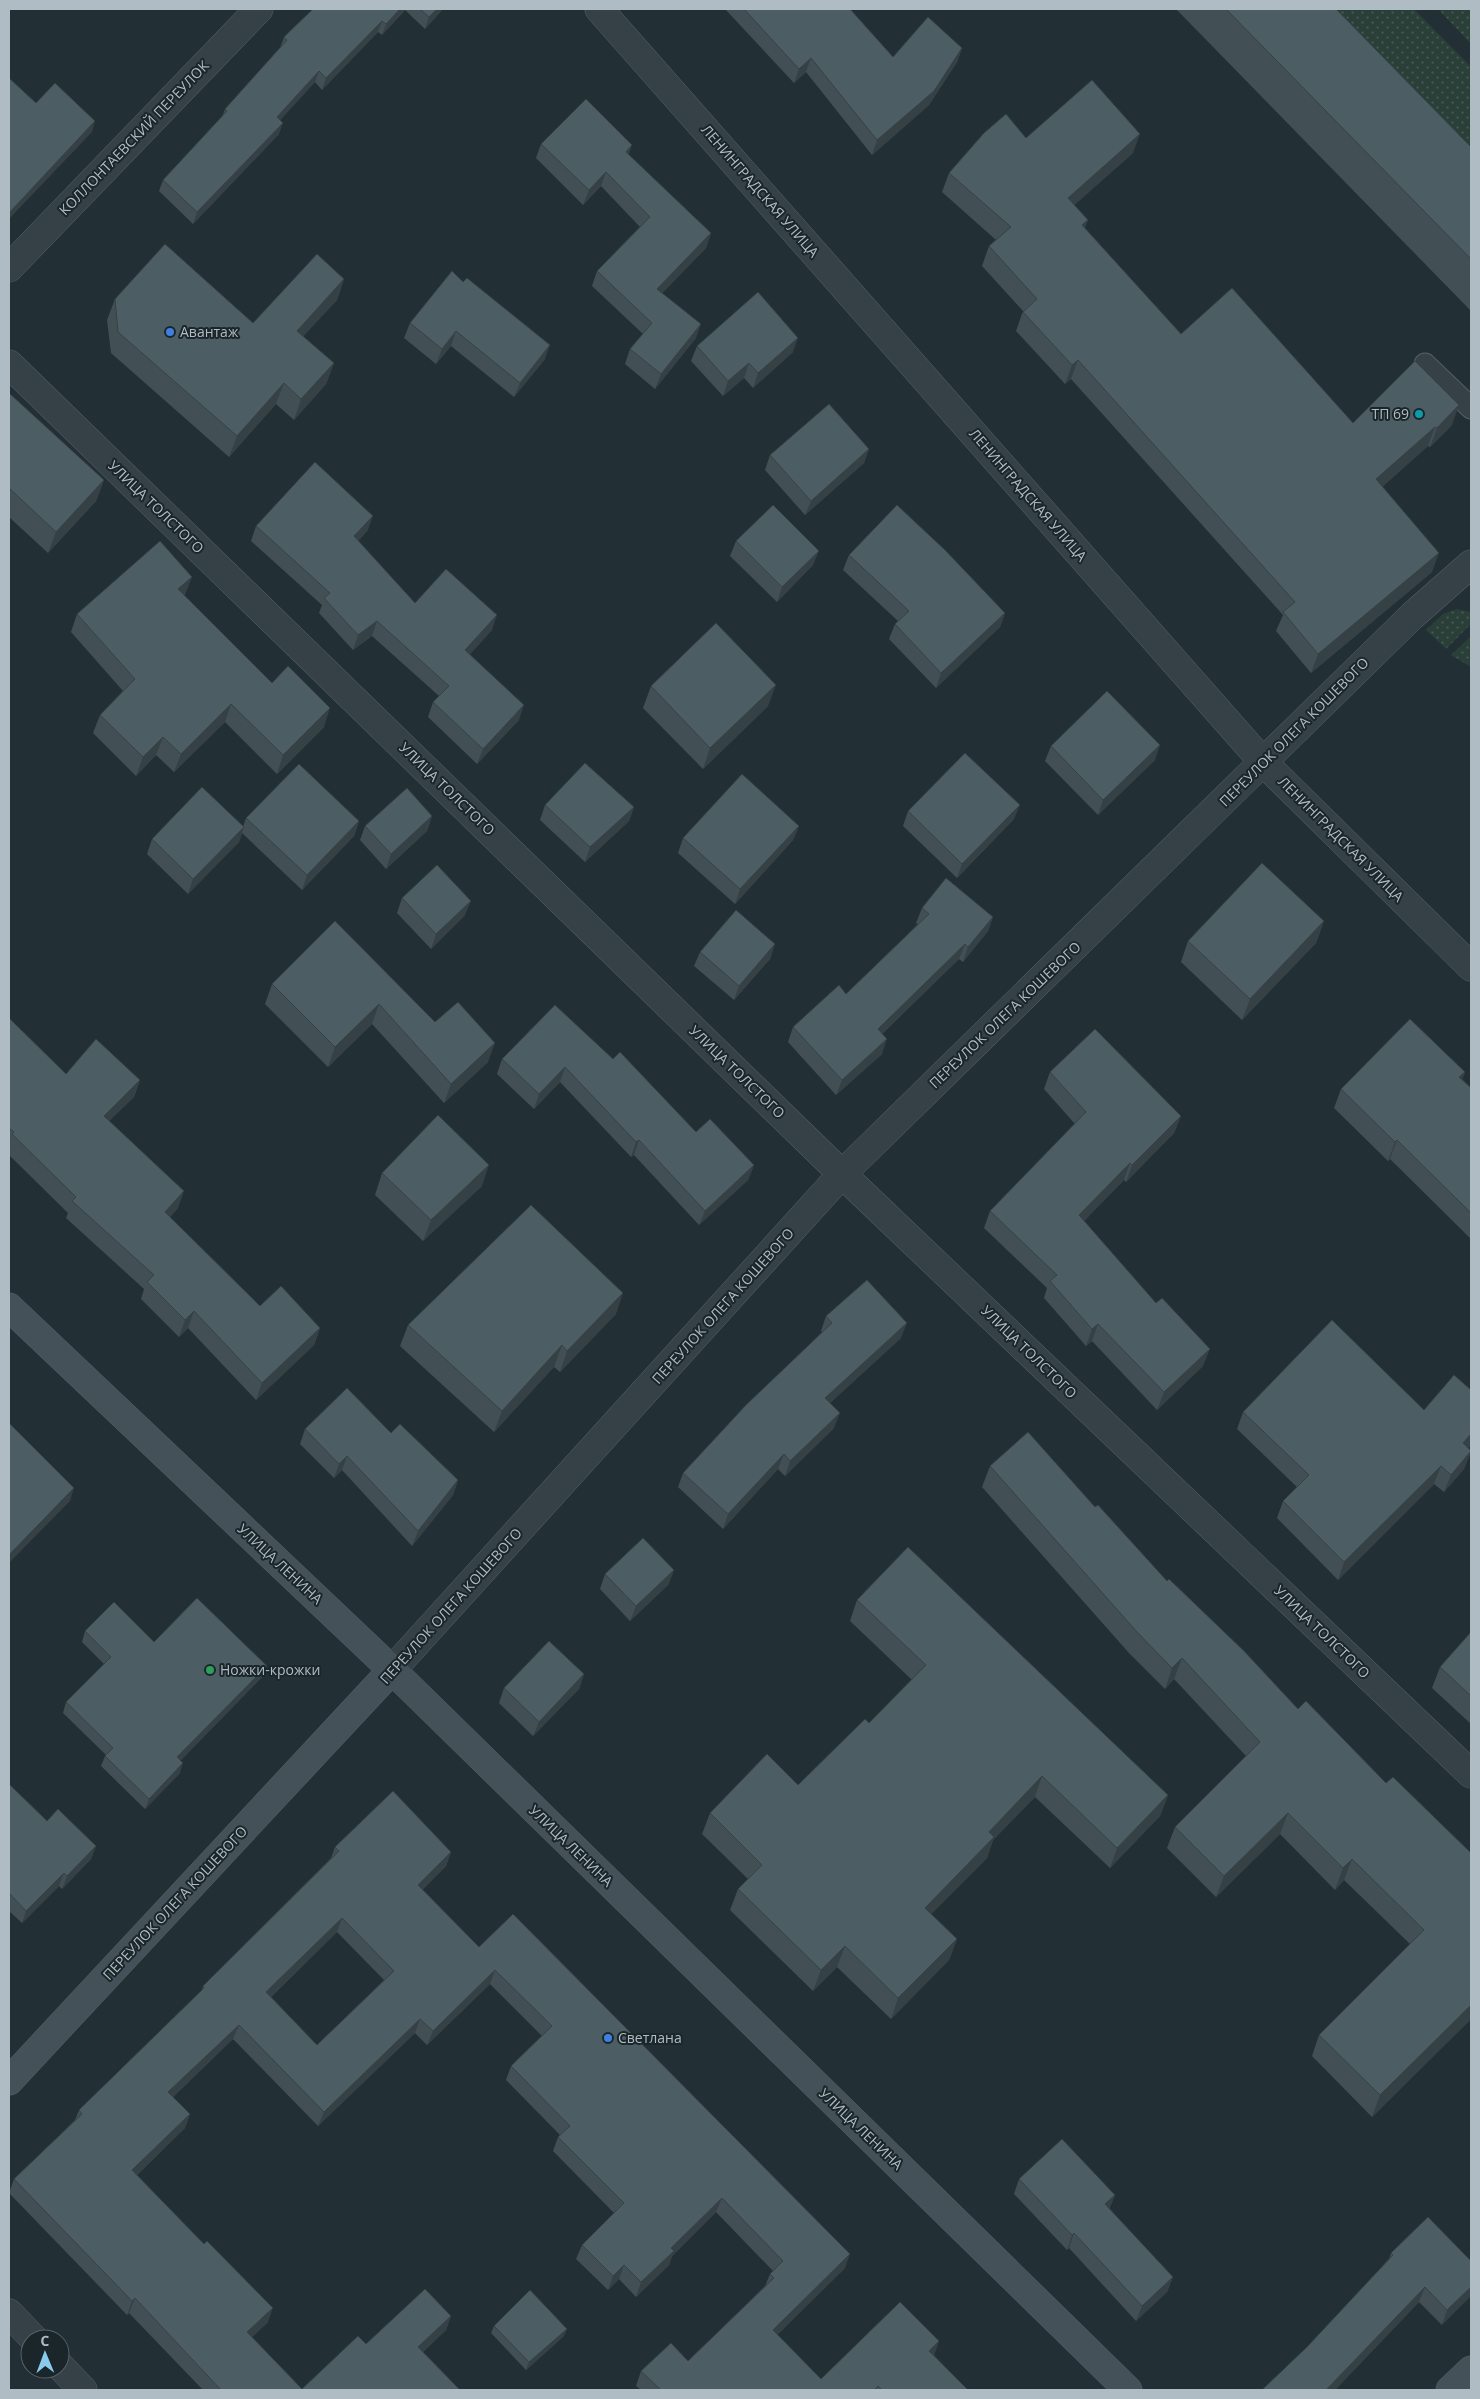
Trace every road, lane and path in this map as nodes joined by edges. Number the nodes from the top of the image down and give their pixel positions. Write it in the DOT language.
graph roads {
  1 [pos="259,9"];
  2 [pos="599,9"];
  3 [pos="9,268"];
  4 [pos="9,364"];
  5 [pos="1425,364"];
  6 [pos="1471,408"];
  7 [pos="1469,571"];
  8 [pos="1264,763"];
  9 [pos="1471,967"];
  10 [pos="842,1174"];
  11 [pos="9,1307"];
  12 [pos="392,1670"];
  13 [pos="1471,1774"];
  14 [pos="9,2081"];
  15 [pos="9,2313"];
  16 [pos="24,2329"];
  17 [pos="1471,2370"];
  18 [pos="70,2376"];
  19 [pos="83,2390"];
  20 [pos="1128,2390"];
  21 [pos="1450,2390"];
  1 -- 3 [label="street, КОЛЛОНТАЕВСКИЙ ПЕРЕУЛОК"];
  2 -- 8 [label="street, ЛЕНИНГРАДСКАЯ УЛИЦА"];
  4 -- 10 [label="street, УЛИЦА ТОЛСТОГО"];
  5 -- 6 [label="lane"];
  7 -- 8 [label="street, ПЕРЕУЛОК ОЛЕГА КОШЕВОГО"];
  8 -- 9 [label="street, ЛЕНИНГРАДСКАЯ УЛИЦА"];
  8 -- 10 [label="street, ПЕРЕУЛОК ОЛЕГА КОШЕВОГО"];
  10 -- 12 [label="street, ПЕРЕУЛОК ОЛЕГА КОШЕВОГО"];
  10 -- 13 [label="street, УЛИЦА ТОЛСТОГО"];
  11 -- 12 [label="street, УЛИЦА ЛЕНИНА"];
  12 -- 14 [label="street, ПЕРЕУЛОК ОЛЕГА КОШЕВОГО"];
  12 -- 20 [label="street, УЛИЦА ЛЕНИНА"];
  15 -- 16 [label="street"];
  17 -- 21 [label="street"];
  18 -- 19 [label="street"];
}
